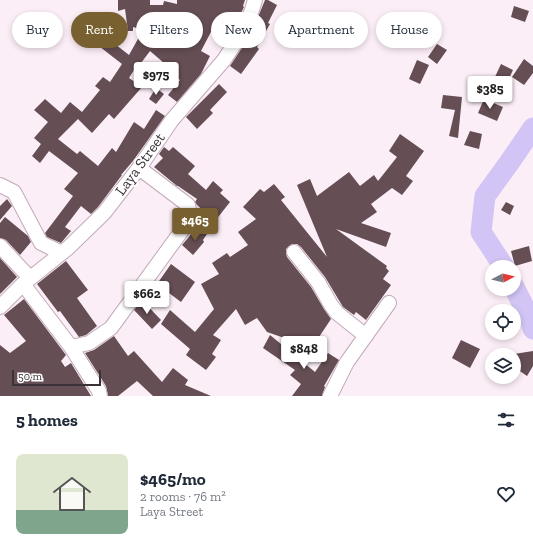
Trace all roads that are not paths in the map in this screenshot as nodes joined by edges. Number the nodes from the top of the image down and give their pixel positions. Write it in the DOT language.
graph roads {
  1 [pos="255,0"];
  2 [pos="139,168"];
  3 [pos="0,185"];
  4 [pos="0,246"];
  5 [pos="294,252"];
  6 [pos="62,253"];
  7 [pos="26,281"];
  8 [pos="389,303"];
  9 [pos="0,307"];
  10 [pos="366,336"];
  11 [pos="71,347"];
  12 [pos="100,396"];
  13 [pos="330,396"];
  1 -- 2 [label="street, Laya Street"];
  2 -- 6 [label="street, Laya Street"];
  2 -- 11 [label="street"];
  3 -- 6 [label="street"];
  4 -- 7 [label="street"];
  5 -- 10 [label="street"];
  6 -- 7 [label="street, Laya Street"];
  7 -- 9 [label="street, Laya Street"];
  7 -- 11 [label="street"];
  8 -- 10 [label="street"];
  10 -- 13 [label="street"];
  11 -- 12 [label="street"];
}
